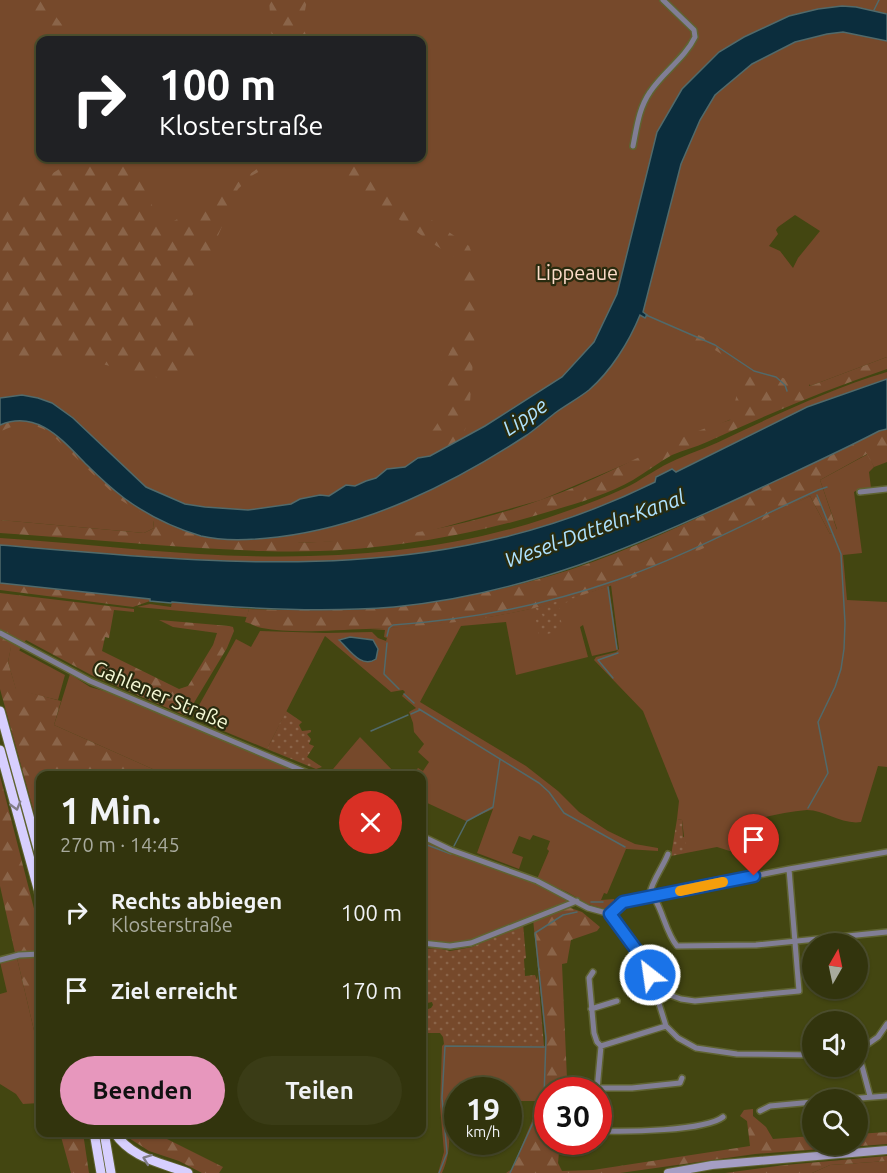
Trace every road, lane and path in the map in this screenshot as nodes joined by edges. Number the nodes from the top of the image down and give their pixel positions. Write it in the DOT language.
graph roads {
  1 [pos="663,0"];
  2 [pos="633,146"];
  3 [pos="887,489"];
  4 [pos="860,492"];
  5 [pos="0,633"];
  6 [pos="0,711"];
  7 [pos="0,750"];
  8 [pos="303,771"];
  9 [pos="426,838"];
  10 [pos="36,842"];
  11 [pos="887,852"];
  12 [pos="668,854"];
  13 [pos="789,869"];
  14 [pos="36,881"];
  15 [pos="654,896"];
  16 [pos="577,901"];
  17 [pos="610,914"];
  18 [pos="887,932"];
  19 [pos="426,943"];
  20 [pos="796,943"];
  21 [pos="36,954"];
  22 [pos="0,960"];
  23 [pos="593,972"];
  24 [pos="667,994"];
  25 [pos="617,1001"];
  26 [pos="591,1009"];
  27 [pos="887,1024"];
  28 [pos="666,1026"];
  29 [pos="868,1044"];
  30 [pos="602,1046"];
  31 [pos="802,1055"];
  32 [pos="599,1077"];
  33 [pos="865,1077"];
  34 [pos="682,1078"];
  35 [pos="612,1088"];
  36 [pos="870,1096"];
  37 [pos="887,1096"];
  38 [pos="802,1103"];
  39 [pos="760,1111"];
  40 [pos="723,1118"];
  41 [pos="612,1132"];
  42 [pos="95,1137"];
  43 [pos="105,1137"];
  44 [pos="118,1137"];
  45 [pos="887,1150"];
  46 [pos="101,1173"];
  47 [pos="111,1173"];
  48 [pos="188,1173"];
  49 [pos="668,1173"];
  1 -- 2 [label="street"];
  3 -- 4 [label="street"];
  5 -- 8 [label="street, Gahlener Straße"];
  6 -- 10 [label="highway"];
  7 -- 14 [label="highway, one-way"];
  9 -- 16 [label="street"];
  11 -- 13 [label="street"];
  12 -- 15 [label="street"];
  13 -- 15 [label="street"];
  13 -- 20 [label="street"];
  15 -- 17 [label="street"];
  15 -- 20 [label="street"];
  16 -- 17 [label="street"];
  16 -- 19 [label="street"];
  17 -- 28 [label="street"];
  18 -- 20 [label="street"];
  20 -- 24 [label="street"];
  21 -- 22 [label="street"];
  23 -- 26 [label="street"];
  25 -- 26 [label="street"];
  26 -- 30 [label="street"];
  27 -- 29 [label="street"];
  28 -- 30 [label="street"];
  28 -- 31 [label="street"];
  30 -- 32 [label="street"];
  33 -- 36 [label="street"];
  34 -- 35 [label="street"];
  36 -- 37 [label="street"];
  38 -- 39 [label="street"];
  40 -- 41 [label="street"];
  42 -- 46 [label="highway"];
  43 -- 47 [label="highway"];
  48 -- 44 [label="highway, one-way"];
  45 -- 49 [label="main road"];
}
